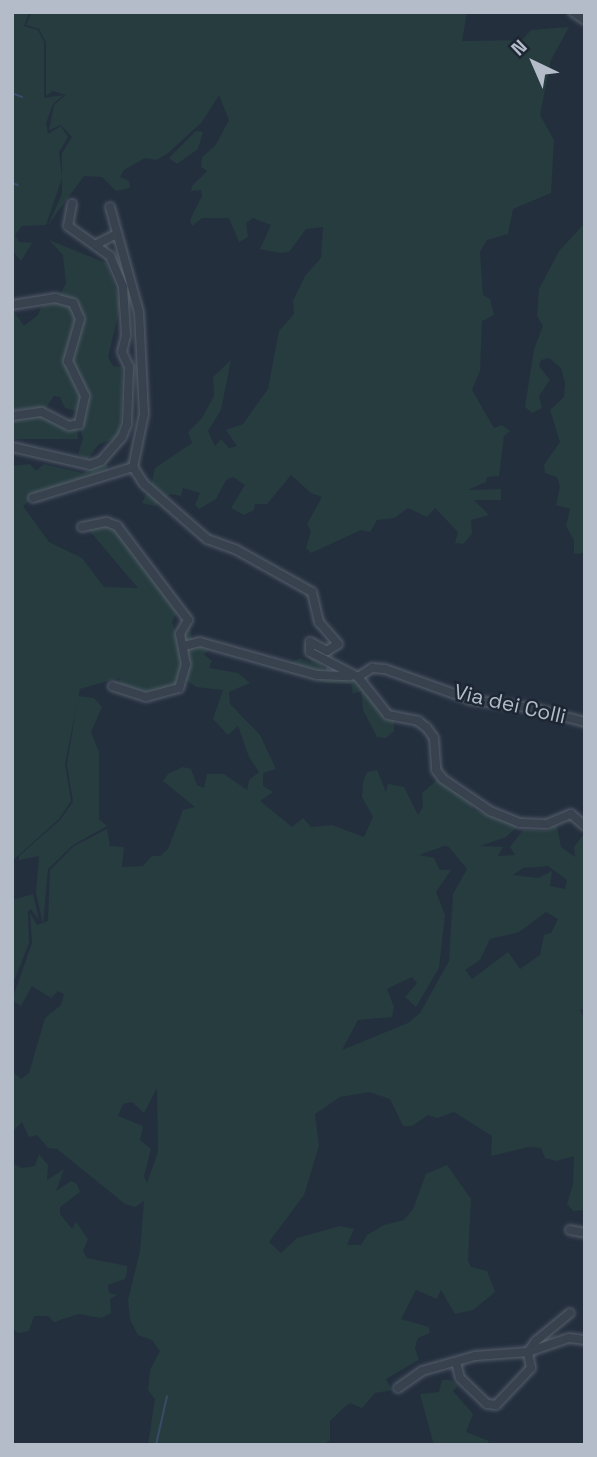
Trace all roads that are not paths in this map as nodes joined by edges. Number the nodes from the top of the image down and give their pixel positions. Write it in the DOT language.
graph roads {
  1 [pos="573,12"];
  2 [pos="585,20"];
  3 [pos="72,204"];
  4 [pos="110,207"];
  5 [pos="115,235"];
  6 [pos="95,245"];
  7 [pos="12,305"];
  8 [pos="144,366"];
  9 [pos="129,367"];
  10 [pos="12,416"];
  11 [pos="12,447"];
  12 [pos="133,467"];
  13 [pos="33,498"];
  14 [pos="82,527"];
  15 [pos="184,646"];
  16 [pos="358,677"];
  17 [pos="113,686"];
  18 [pos="585,722"];
  19 [pos="585,826"];
  20 [pos="570,1230"];
  21 [pos="585,1233"];
  22 [pos="570,1312"];
  23 [pos="585,1340"];
  24 [pos="528,1352"];
  25 [pos="456,1362"];
  26 [pos="398,1388"];
  1 -- 2 [label="street"];
  3 -- 6 [label="street"];
  4 -- 5 [label="street"];
  5 -- 6 [label="street"];
  5 -- 8 [label="street"];
  6 -- 9 [label="street"];
  7 -- 10 [label="street"];
  8 -- 9 [label="street"];
  8 -- 12 [label="street"];
  9 -- 11 [label="street"];
  12 -- 13 [label="street"];
  12 -- 16 [label="street"];
  14 -- 15 [label="street"];
  15 -- 16 [label="street, Via dei Colli"];
  15 -- 17 [label="street"];
  16 -- 18 [label="street, Via dei Colli"];
  16 -- 19 [label="street"];
  20 -- 21 [label="street"];
  22 -- 24 [label="street"];
  23 -- 24 [label="street"];
  24 -- 25 [label="street"];
  24 -- 25 [label="street"];
  25 -- 26 [label="street"];
}
